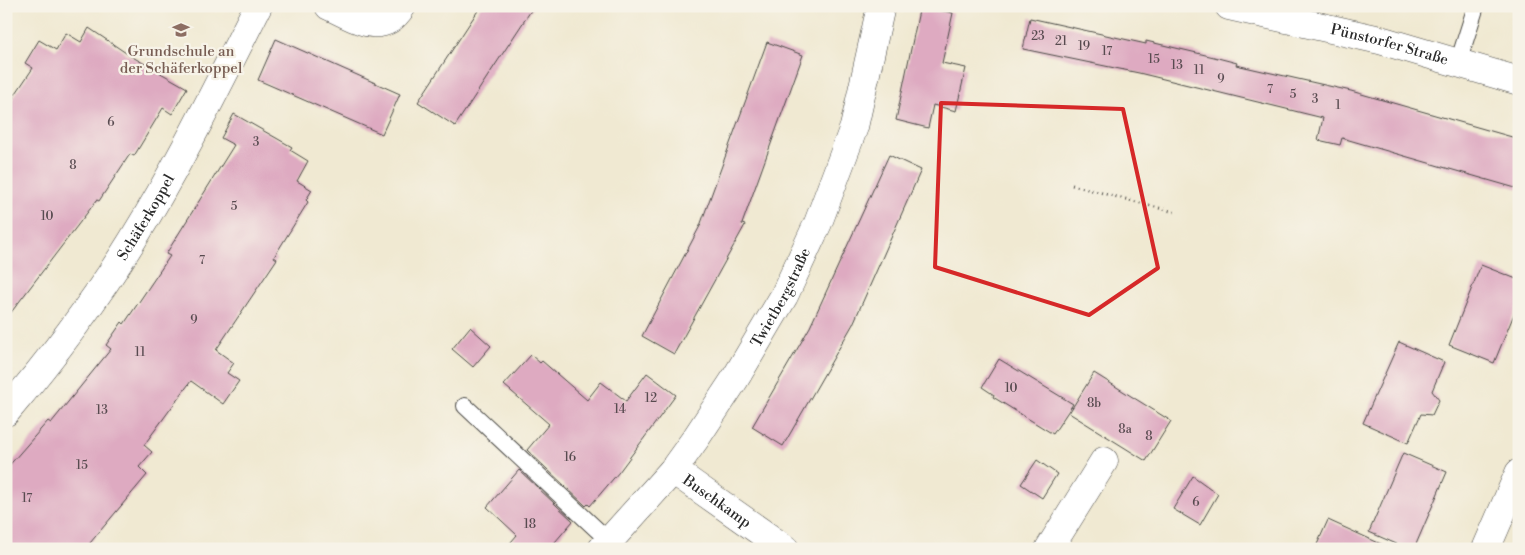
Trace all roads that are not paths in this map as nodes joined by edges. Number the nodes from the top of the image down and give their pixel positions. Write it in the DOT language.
graph roads {
  1 [pos="258,6"];
  2 [pos="329,6"];
  3 [pos="881,6"];
  4 [pos="1229,6"];
  5 [pos="1476,6"];
  6 [pos="400,10"];
  7 [pos="1458,63"];
  8 [pos="1519,81"];
  9 [pos="464,406"];
  10 [pos="6,412"];
  11 [pos="1104,461"];
  12 [pos="673,470"];
  13 [pos="1519,473"];
  14 [pos="605,545"];
  15 [pos="785,549"];
  16 [pos="1050,549"];
  17 [pos="1486,549"];
  1 -- 10 [label="street, Schäferkoppel"];
  2 -- 6 [label="street"];
  3 -- 12 [label="street, Twietbergstraße"];
  4 -- 7 [label="street, Pünstorfer Straße"];
  5 -- 7 [label="lane"];
  7 -- 8 [label="street, Pünstorfer Straße"];
  9 -- 14 [label="lane"];
  11 -- 16 [label="street"];
  12 -- 14 [label="street, Twietbergstraße"];
  12 -- 15 [label="street, Buschkamp"];
  13 -- 17 [label="street"];
}
